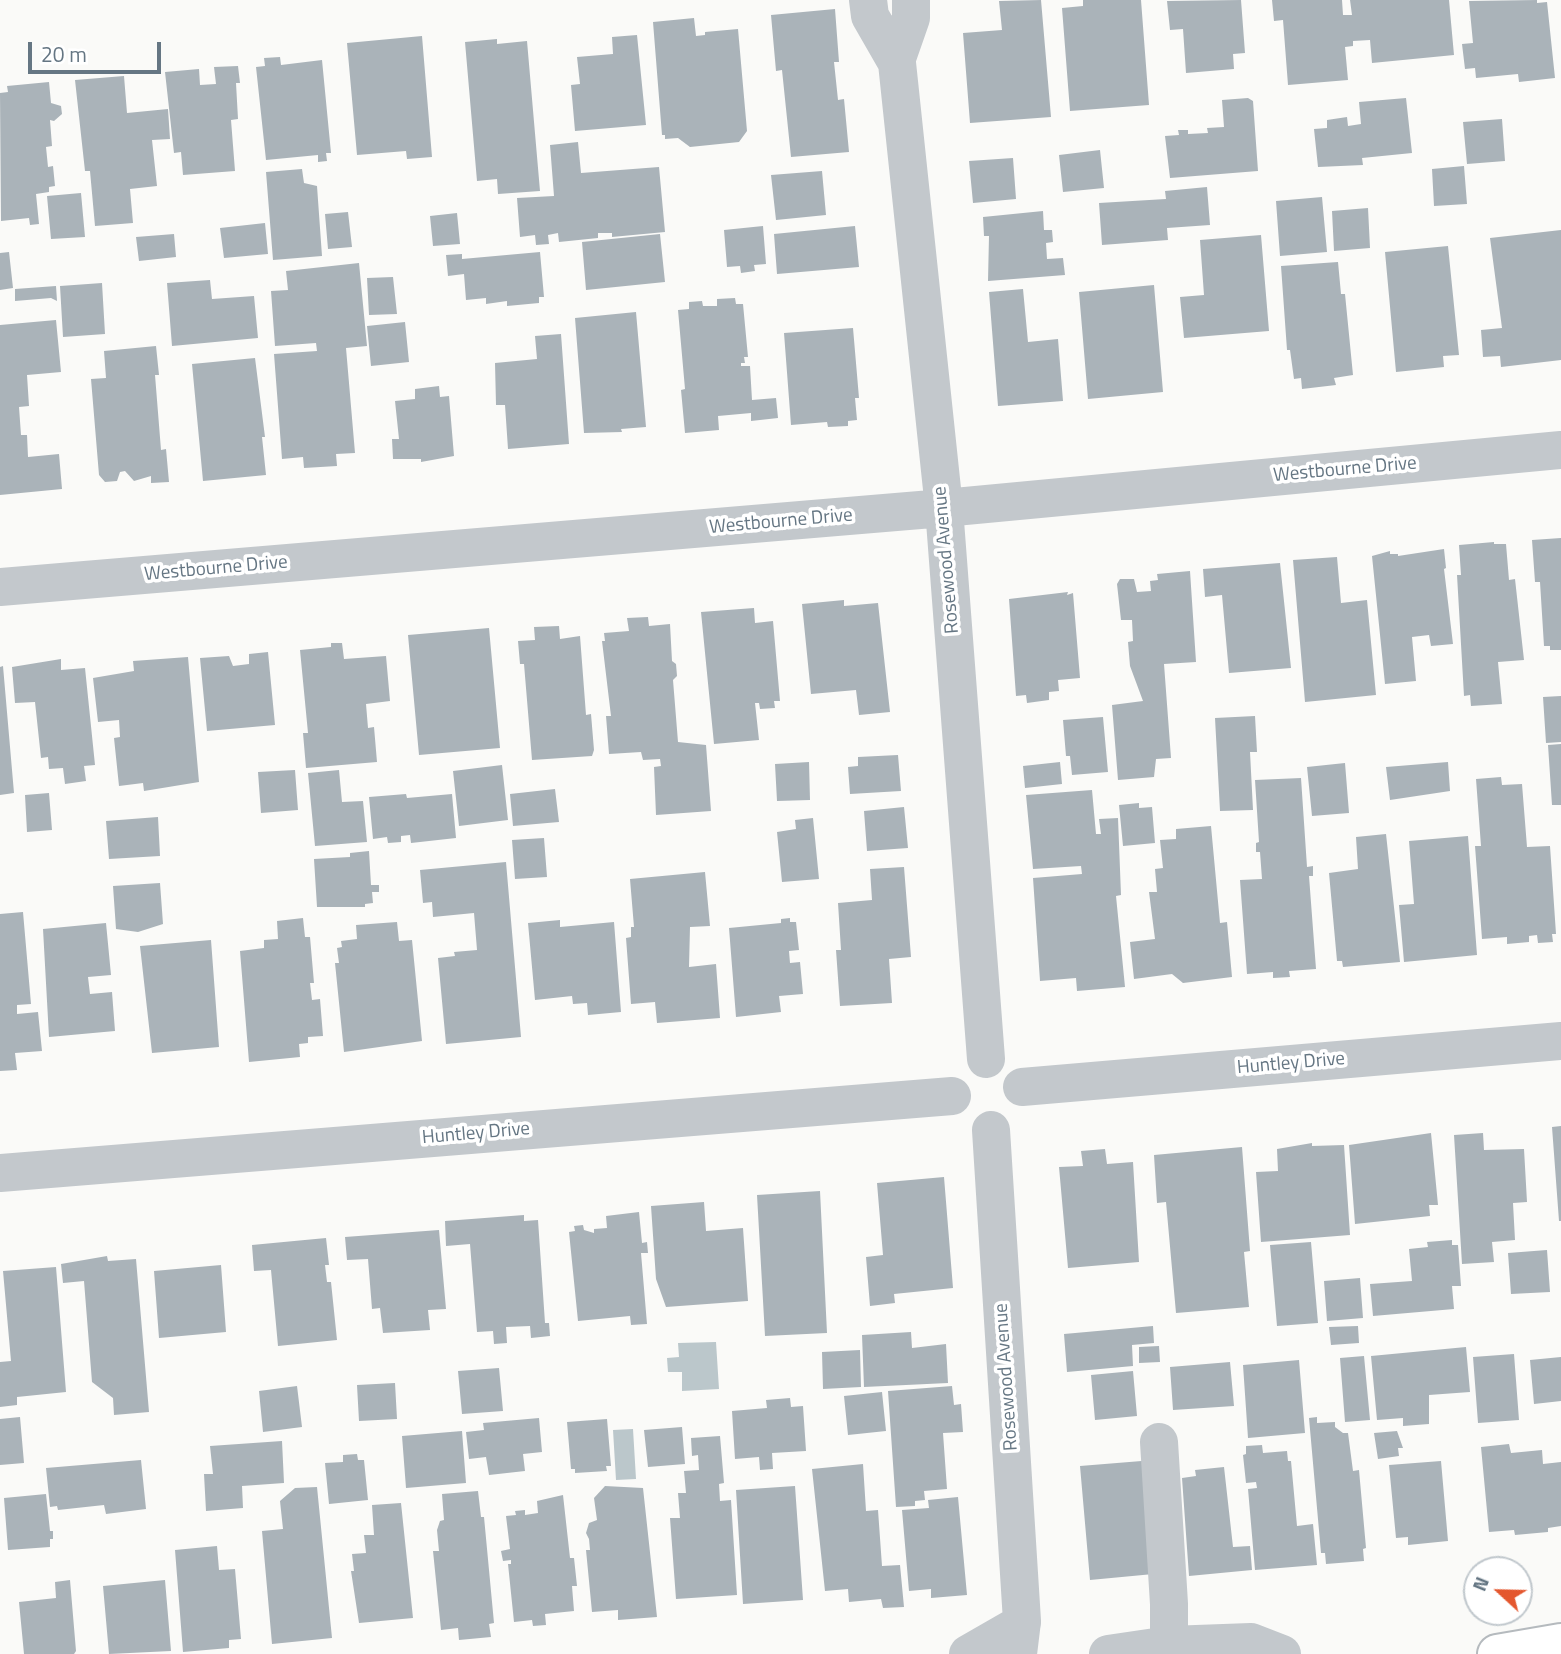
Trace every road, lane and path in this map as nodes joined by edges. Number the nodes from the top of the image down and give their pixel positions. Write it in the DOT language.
graph roads {
  1 [pos="868,0"];
  2 [pos="911,0"];
  3 [pos="896,61"];
  4 [pos="1561,450"];
  5 [pos="944,508"];
  6 [pos="0,587"];
  7 [pos="1561,1041"];
  8 [pos="986,1059"];
  9 [pos="1022,1087"];
  10 [pos="952,1096"];
  11 [pos="991,1130"];
  12 [pos="0,1173"];
  13 [pos="1159,1442"];
  14 [pos="1561,1643"];
  15 [pos="1027,1644"];
  16 [pos="1168,1645"];
  17 [pos="968,1654"];
  18 [pos="1108,1654"];
  19 [pos="1282,1654"];
  20 [pos="1497,1654"];
  1 -- 3 [label="street, Rosewood Avenue"];
  2 -- 3 [label="street, Rosewood Avenue"];
  3 -- 5 [label="street, Rosewood Avenue"];
  4 -- 5 [label="street, Westbourne Drive"];
  5 -- 6 [label="street, Westbourne Drive"];
  5 -- 8 [label="street, Rosewood Avenue"];
  7 -- 9 [label="street, Huntley Drive"];
  8 -- 9 [label="street"];
  8 -- 10 [label="street"];
  9 -- 11 [label="street"];
  10 -- 11 [label="street"];
  10 -- 12 [label="street, Huntley Drive"];
  11 -- 15 [label="street, Rosewood Avenue"];
  13 -- 16 [label="street"];
  14 -- 20 [label="main road"];
  15 -- 17 [label="street"];
  16 -- 18 [label="street"];
  16 -- 19 [label="street"];
}
